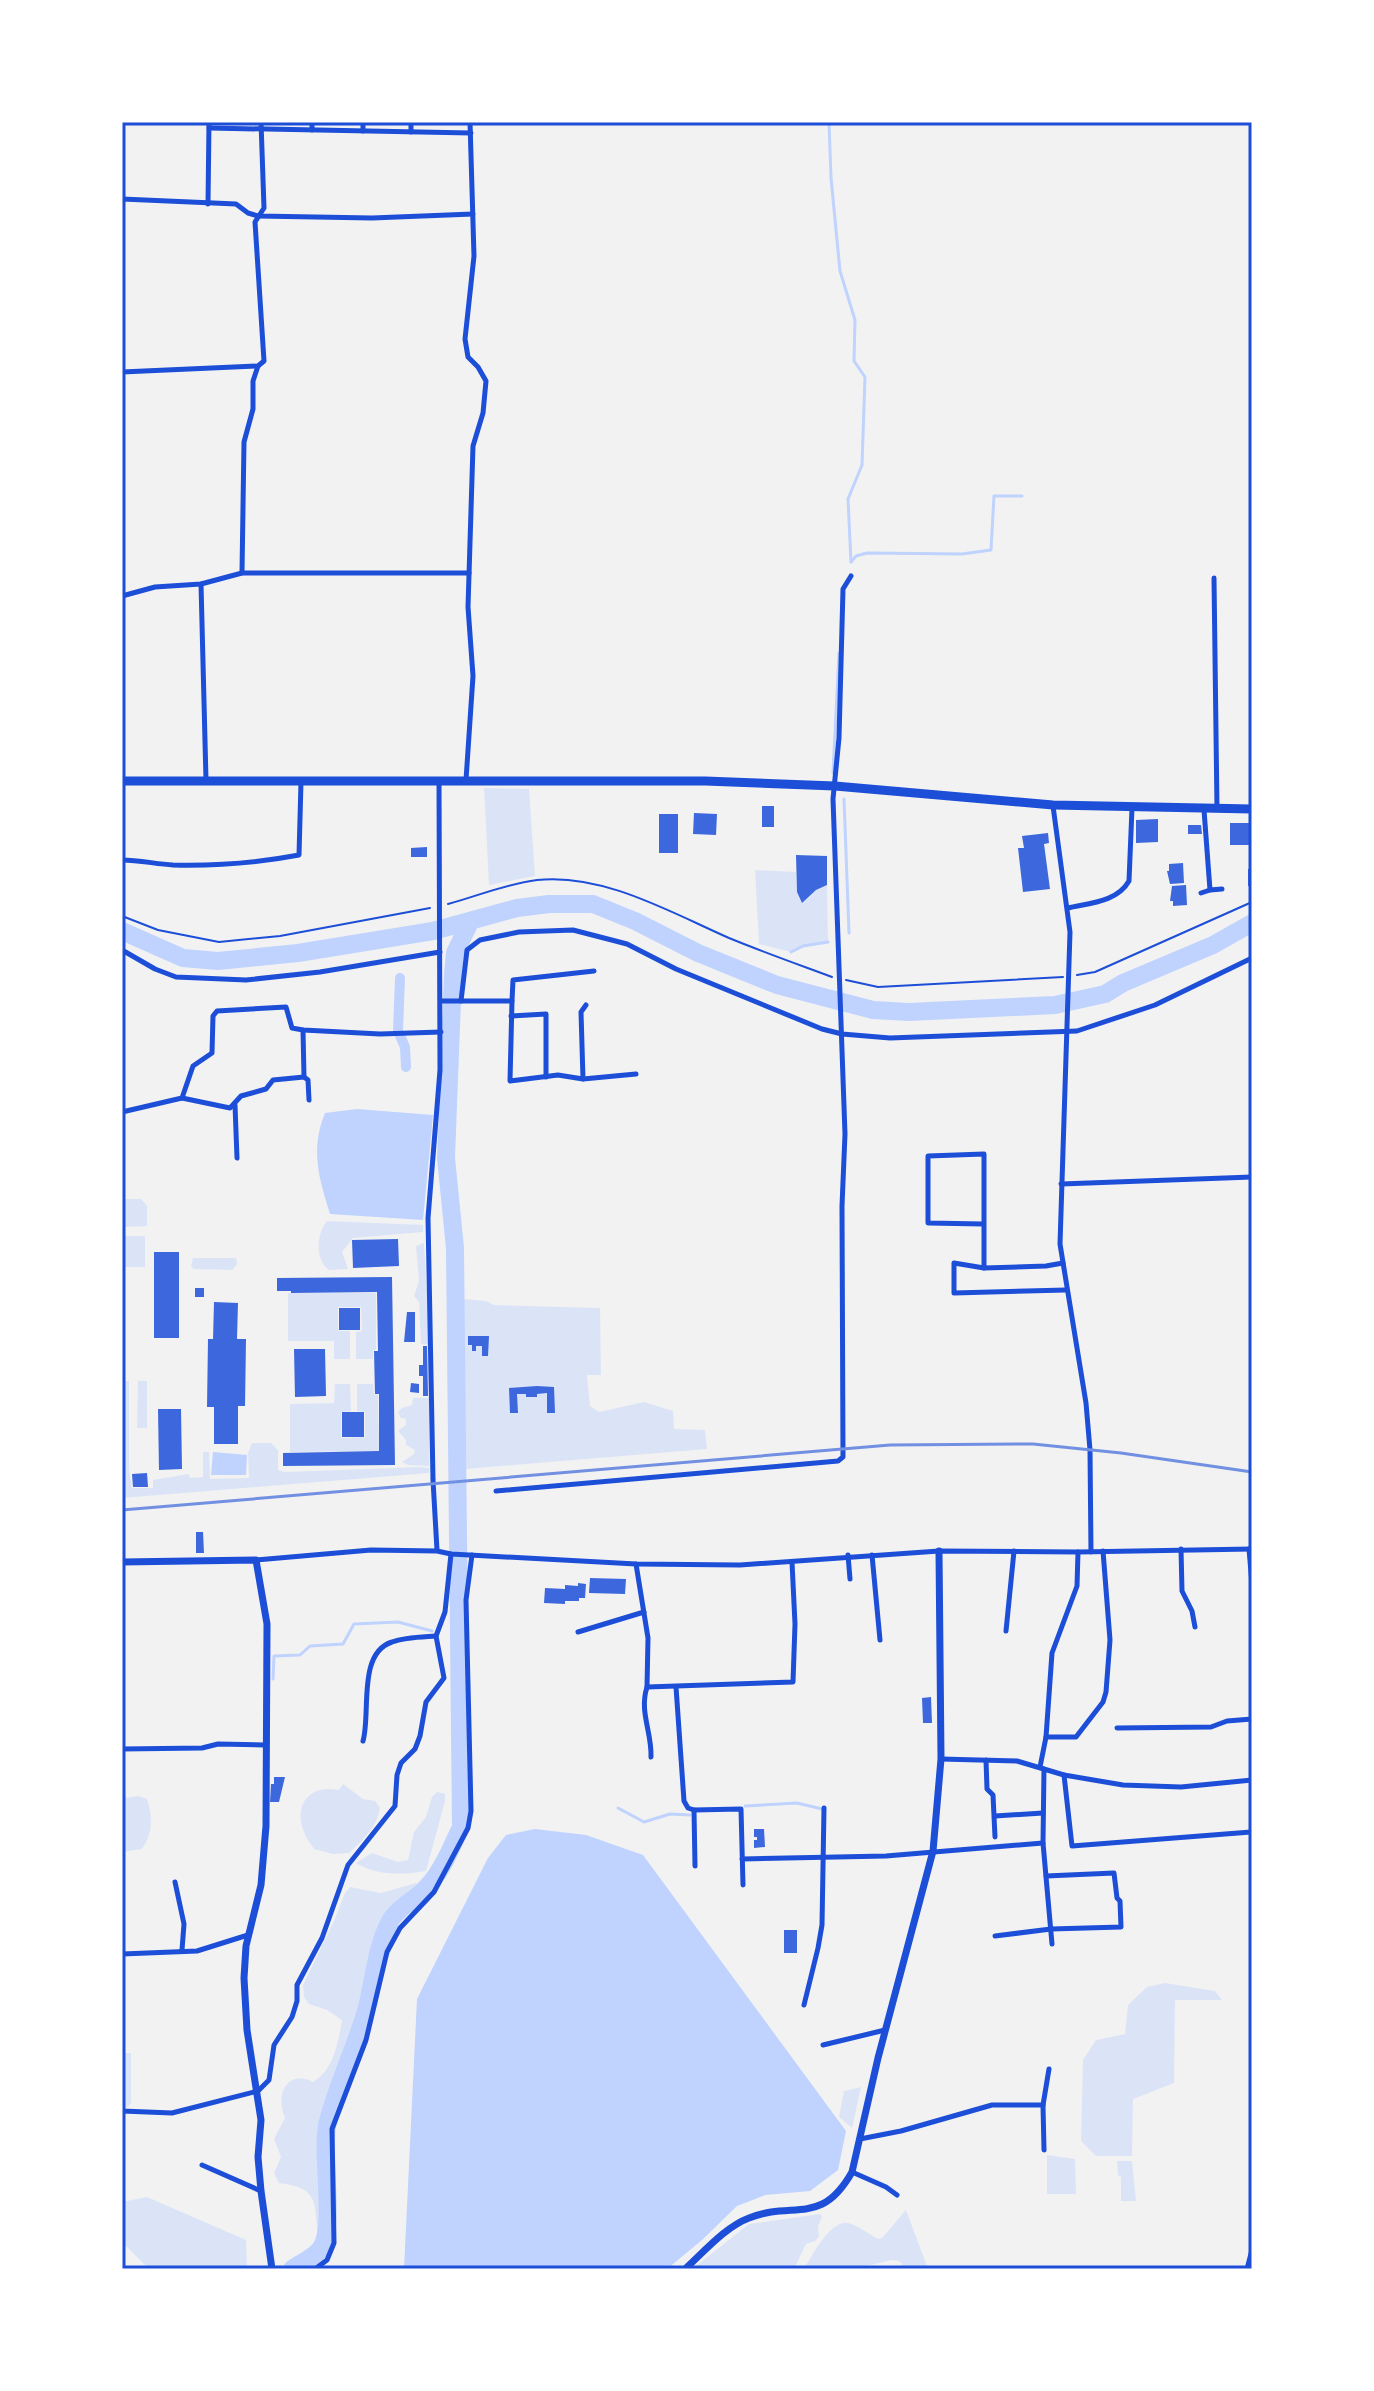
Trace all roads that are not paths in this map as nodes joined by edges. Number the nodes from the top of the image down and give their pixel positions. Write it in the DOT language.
graph roads {
  1 [pos="312,122"];
  2 [pos="363,122"];
  3 [pos="411,122"];
  4 [pos="470,122"];
  5 [pos="209,125"];
  6 [pos="261,126"];
  7 [pos="312,130"];
  8 [pos="363,131"];
  9 [pos="411,132"];
  10 [pos="471,133"];
  11 [pos="122,199"];
  12 [pos="208,204"];
  13 [pos="473,214"];
  14 [pos="258,216"];
  15 [pos="258,366"];
  16 [pos="122,372"];
  17 [pos="242,573"];
  18 [pos="469,573"];
  19 [pos="851,576"];
  20 [pos="1214,578"];
  21 [pos="201,584"];
  22 [pos="122,596"];
  23 [pos="206,780"];
  24 [pos="301,780"];
  25 [pos="439,780"];
  26 [pos="466,780"];
  27 [pos="122,781"];
  28 [pos="835,786"];
  29 [pos="1053,805"];
  30 [pos="1132,808"];
  31 [pos="1252,809"];
  32 [pos="1204,810"];
  33 [pos="1217,810"];
  34 [pos="122,860"];
  35 [pos="1222,889"];
  36 [pos="1210,890"];
  37 [pos="1201,893"];
  38 [pos="1068,908"];
  39 [pos="122,950"];
  40 [pos="440,952"];
  41 [pos="1252,958"];
  42 [pos="594,971"];
  43 [pos="441,1001"];
  44 [pos="461,1001"];
  45 [pos="512,1001"];
  46 [pos="586,1005"];
  47 [pos="511,1016"];
  48 [pos="303,1030"];
  49 [pos="1067,1031"];
  50 [pos="441,1032"];
  51 [pos="842,1032"];
  52 [pos="636,1074"];
  53 [pos="304,1077"];
  54 [pos="546,1077"];
  55 [pos="583,1079"];
  56 [pos="182,1098"];
  57 [pos="309,1100"];
  58 [pos="235,1104"];
  59 [pos="122,1112"];
  60 [pos="237,1158"];
  61 [pos="1252,1177"];
  62 [pos="1061,1184"];
  63 [pos="983,1224"];
  64 [pos="1063,1263"];
  65 [pos="984,1268"];
  66 [pos="1066,1290"];
  67 [pos="496,1491"];
  68 [pos="1181,1549"];
  69 [pos="1251,1549"];
  70 [pos="437,1551"];
  71 [pos="939,1551"];
  72 [pos="1014,1551"];
  73 [pos="1103,1551"];
  74 [pos="1078,1552"];
  75 [pos="1091,1552"];
  76 [pos="451,1554"];
  77 [pos="472,1555"];
  78 [pos="848,1555"];
  79 [pos="872,1555"];
  80 [pos="256,1560"];
  81 [pos="122,1562"];
  82 [pos="792,1562"];
  83 [pos="636,1564"];
  84 [pos="850,1579"];
  85 [pos="1252,1584"];
  86 [pos="644,1612"];
  87 [pos="1195,1627"];
  88 [pos="1006,1631"];
  89 [pos="578,1632"];
  90 [pos="436,1636"];
  91 [pos="880,1640"];
  92 [pos="647,1687"];
  93 [pos="676,1687"];
  94 [pos="1252,1719"];
  95 [pos="1117,1728"];
  96 [pos="1046,1737"];
  97 [pos="363,1741"];
  98 [pos="265,1745"];
  99 [pos="122,1749"];
  100 [pos="651,1757"];
  101 [pos="941,1759"];
  102 [pos="986,1760"];
  103 [pos="1042,1768"];
  104 [pos="1064,1775"];
  105 [pos="1252,1779"];
  106 [pos="824,1808"];
  107 [pos="694,1810"];
  108 [pos="1043,1813"];
  109 [pos="995,1816"];
  110 [pos="1251,1832"];
  111 [pos="995,1837"];
  112 [pos="1043,1843"];
  113 [pos="933,1851"];
  114 [pos="742,1859"];
  115 [pos="824,1859"];
  116 [pos="695,1866"];
  117 [pos="1046,1876"];
  118 [pos="175,1882"];
  119 [pos="743,1885"];
  120 [pos="1051,1929"];
  121 [pos="248,1935"];
  122 [pos="995,1936"];
  123 [pos="1052,1944"];
  124 [pos="182,1950"];
  125 [pos="122,1954"];
  126 [pos="1252,1960"];
  127 [pos="122,1980"];
  128 [pos="122,2004"];
  129 [pos="804,2005"];
  130 [pos="886,2029"];
  131 [pos="823,2045"];
  132 [pos="1049,2069"];
  133 [pos="258,2091"];
  134 [pos="1043,2105"];
  135 [pos="122,2111"];
  136 [pos="859,2139"];
  137 [pos="1044,2150"];
  138 [pos="202,2165"];
  139 [pos="852,2172"];
  140 [pos="261,2191"];
  141 [pos="897,2195"];
  142 [pos="1252,2250"];
  143 [pos="272,2269"];
  144 [pos="315,2269"];
  145 [pos="685,2269"];
  146 [pos="1247,2269"];
  1 -- 7 [label="street"];
  2 -- 8 [label="street"];
  3 -- 9 [label="street"];
  4 -- 10 [label="street"];
  5 -- 6 [label="street"];
  5 -- 12 [label="street"];
  6 -- 7 [label="street"];
  6 -- 14 [label="street"];
  7 -- 8 [label="street"];
  8 -- 9 [label="street"];
  9 -- 10 [label="street"];
  10 -- 13 [label="street"];
  11 -- 12 [label="street"];
  12 -- 14 [label="street"];
  13 -- 14 [label="street"];
  13 -- 18 [label="street"];
  14 -- 15 [label="street"];
  15 -- 16 [label="street"];
  15 -- 17 [label="street"];
  17 -- 18 [label="street"];
  17 -- 21 [label="street"];
  18 -- 26 [label="street"];
  19 -- 28 [label="street"];
  20 -- 33 [label="street"];
  21 -- 22 [label="street"];
  21 -- 23 [label="street"];
  23 -- 24 [label="main road"];
  23 -- 27 [label="main road"];
  24 -- 25 [label="main road"];
  24 -- 34 [label="street"];
  25 -- 26 [label="main road"];
  25 -- 40 [label="street"];
  26 -- 28 [label="main road"];
  28 -- 29 [label="main road"];
  28 -- 51 [label="street"];
  29 -- 30 [label="main road"];
  29 -- 38 [label="street"];
  30 -- 32 [label="main road"];
  30 -- 38 [label="street"];
  31 -- 33 [label="main road"];
  32 -- 33 [label="main road"];
  32 -- 36 [label="street"];
  35 -- 36 [label="street"];
  36 -- 37 [label="street"];
  38 -- 49 [label="street"];
  39 -- 40 [label="street"];
  40 -- 43 [label="street"];
  41 -- 49 [label="street"];
  42 -- 45 [label="street"];
  43 -- 44 [label="street"];
  43 -- 50 [label="street"];
  44 -- 45 [label="street"];
  44 -- 51 [label="street"];
  45 -- 47 [label="street"];
  46 -- 55 [label="street"];
  47 -- 54 [label="street"];
  47 -- 54 [label="street"];
  48 -- 50 [label="street"];
  48 -- 53 [label="street"];
  48 -- 56 [label="street"];
  49 -- 51 [label="street"];
  49 -- 62 [label="street"];
  50 -- 70 [label="street"];
  51 -- 67 [label="street"];
  52 -- 55 [label="street"];
  53 -- 57 [label="street"];
  53 -- 58 [label="street"];
  54 -- 55 [label="street"];
  56 -- 58 [label="street"];
  56 -- 59 [label="street"];
  58 -- 60 [label="street"];
  61 -- 62 [label="street"];
  62 -- 64 [label="street"];
  63 -- 63 [label="street"];
  63 -- 65 [label="street"];
  64 -- 65 [label="street"];
  64 -- 66 [label="street"];
  65 -- 66 [label="street"];
  66 -- 75 [label="street"];
  68 -- 69 [label="street"];
  68 -- 73 [label="street"];
  68 -- 87 [label="street"];
  69 -- 85 [label="street"];
  70 -- 76 [label="street"];
  70 -- 80 [label="street"];
  71 -- 72 [label="street"];
  71 -- 79 [label="street"];
  71 -- 101 [label="street"];
  72 -- 74 [label="street"];
  72 -- 88 [label="street"];
  73 -- 75 [label="street"];
  73 -- 96 [label="street"];
  74 -- 75 [label="street"];
  74 -- 96 [label="street"];
  76 -- 77 [label="street"];
  76 -- 90 [label="street"];
  77 -- 83 [label="street"];
  77 -- 144 [label="street"];
  78 -- 79 [label="street"];
  78 -- 82 [label="street"];
  78 -- 84 [label="street"];
  79 -- 91 [label="street"];
  80 -- 81 [label="street"];
  80 -- 98 [label="street"];
  82 -- 83 [label="street"];
  82 -- 93 [label="street"];
  83 -- 86 [label="street"];
  86 -- 89 [label="street"];
  86 -- 92 [label="street"];
  90 -- 97 [label="street"];
  90 -- 133 [label="street"];
  92 -- 93 [label="street"];
  92 -- 100 [label="street"];
  93 -- 107 [label="street"];
  94 -- 95 [label="street"];
  96 -- 103 [label="street"];
  98 -- 99 [label="street"];
  98 -- 121 [label="street"];
  101 -- 102 [label="street"];
  101 -- 113 [label="street"];
  102 -- 103 [label="street"];
  102 -- 109 [label="street"];
  103 -- 104 [label="street"];
  103 -- 108 [label="street"];
  104 -- 105 [label="street"];
  104 -- 110 [label="street"];
  105 -- 110 [label="street"];
  106 -- 115 [label="street"];
  107 -- 114 [label="street"];
  107 -- 116 [label="street"];
  108 -- 109 [label="street"];
  108 -- 112 [label="street"];
  109 -- 111 [label="street"];
  110 -- 126 [label="street"];
  112 -- 113 [label="street"];
  112 -- 117 [label="street"];
  113 -- 115 [label="street"];
  113 -- 130 [label="street"];
  114 -- 115 [label="street"];
  114 -- 119 [label="street"];
  115 -- 129 [label="street"];
  117 -- 120 [label="street"];
  117 -- 120 [label="street"];
  118 -- 124 [label="street"];
  120 -- 122 [label="street"];
  120 -- 123 [label="street"];
  121 -- 124 [label="street"];
  121 -- 133 [label="street"];
  124 -- 125 [label="street"];
  127 -- 128 [label="street"];
  130 -- 131 [label="street"];
  130 -- 136 [label="street"];
  132 -- 134 [label="street"];
  133 -- 135 [label="street"];
  133 -- 140 [label="street"];
  134 -- 136 [label="street"];
  134 -- 137 [label="street"];
  136 -- 139 [label="street"];
  138 -- 140 [label="street"];
  139 -- 141 [label="street"];
  139 -- 145 [label="street"];
  140 -- 143 [label="street"];
  142 -- 146 [label="street"];
}
